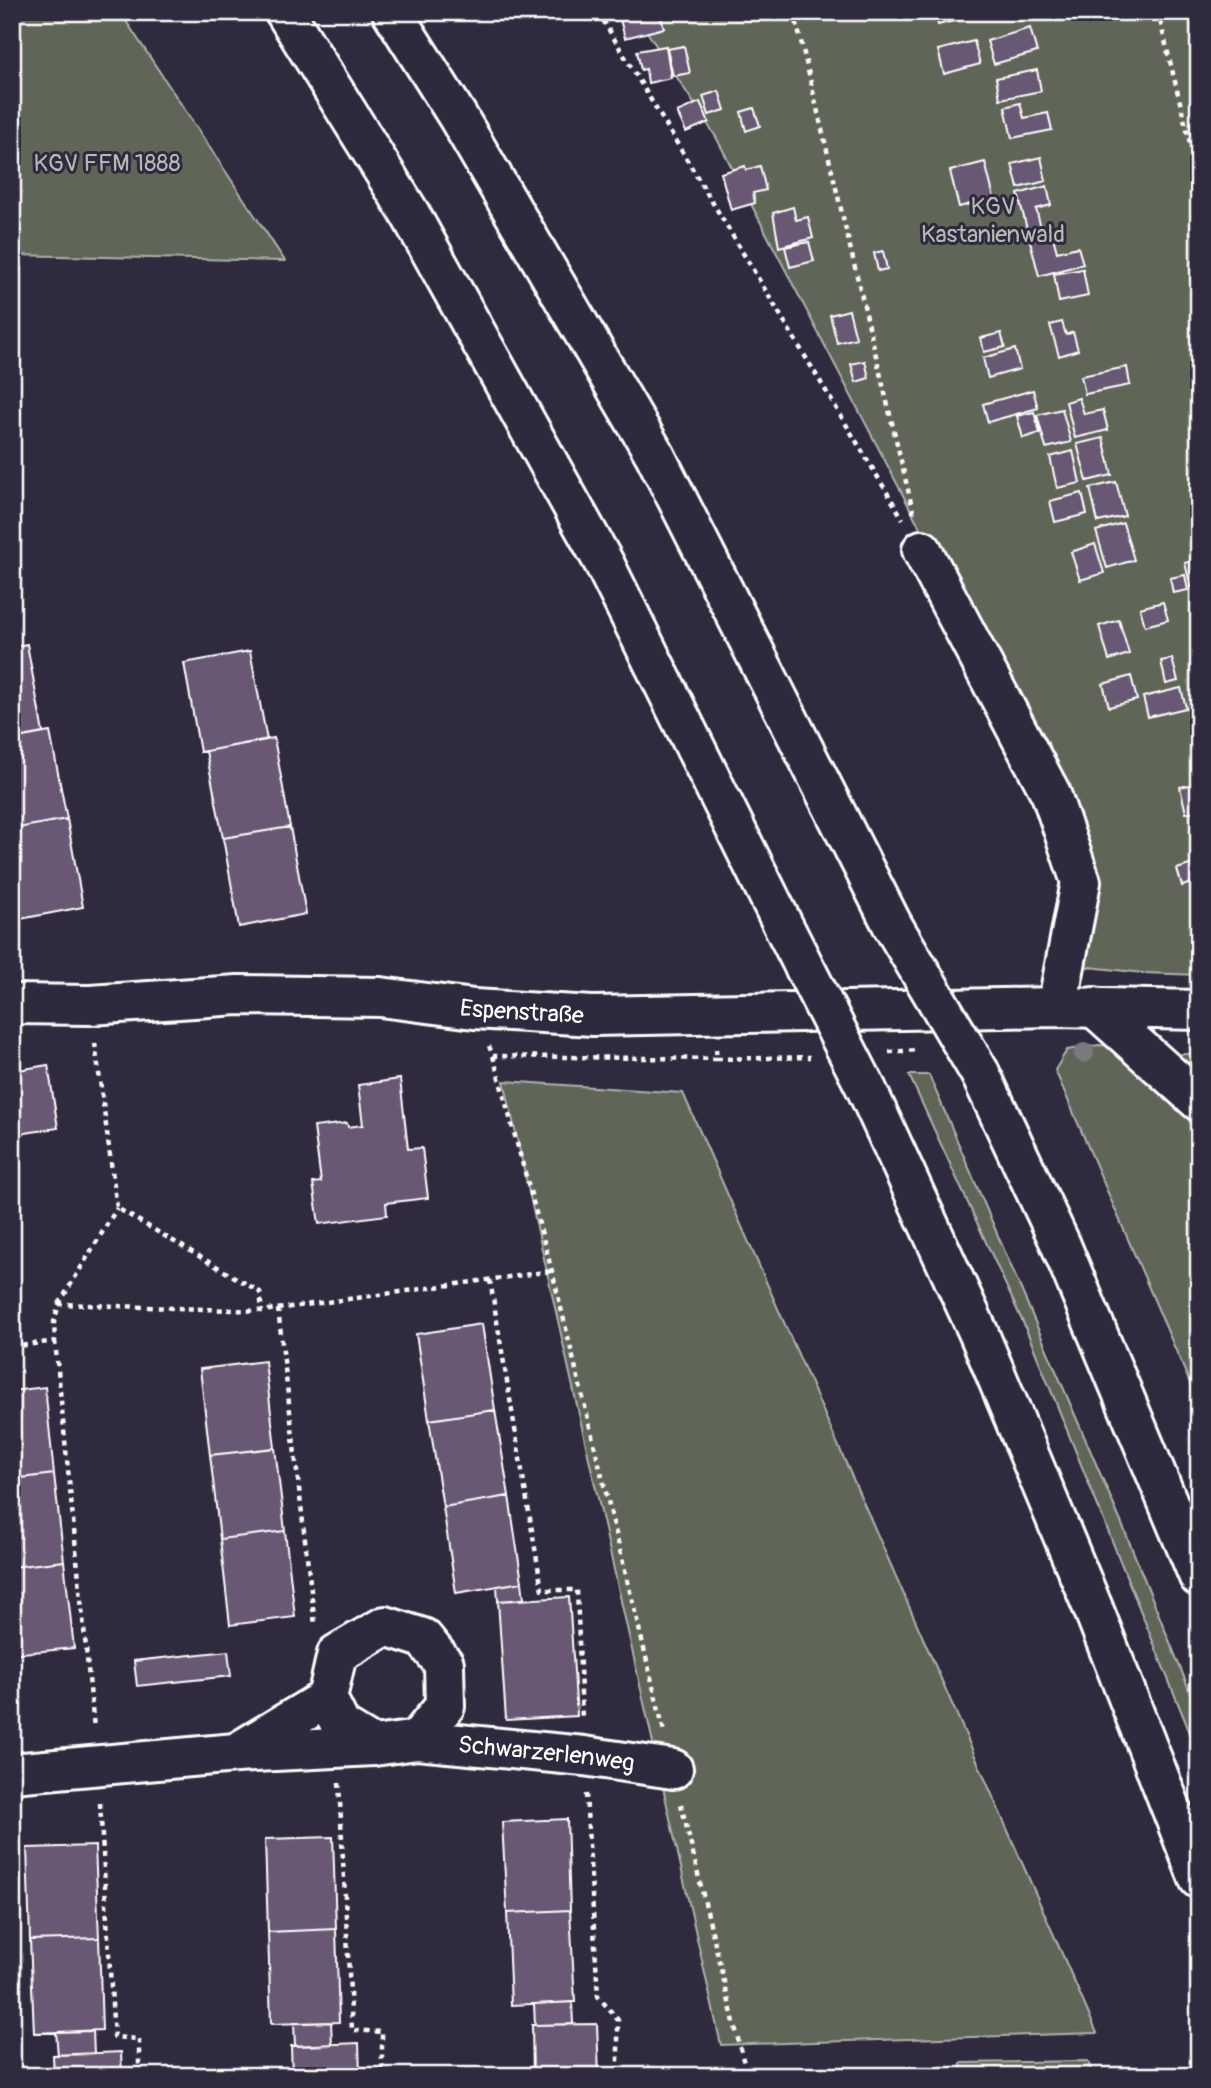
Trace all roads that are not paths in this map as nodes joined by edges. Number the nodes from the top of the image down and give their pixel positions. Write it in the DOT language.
graph roads {
  1 [pos="285,12"];
  2 [pos="392,12"];
  3 [pos="922,550"];
  4 [pos="12,1004"];
  5 [pos="1094,1007"];
  6 [pos="1045,1008"];
  7 [pos="1199,1010"];
  8 [pos="1199,1101"];
  9 [pos="1199,1577"];
  10 [pos="327,1698"];
  11 [pos="417,1740"];
  12 [pos="356,1747"];
  13 [pos="236,1753"];
  14 [pos="673,1769"];
  15 [pos="12,1773"];
  16 [pos="1199,1879"];
  1 -- 16 [label="main road, bridge"];
  2 -- 9 [label="main road, bridge"];
  3 -- 6 [label="main road"];
  4 -- 6 [label="main road, Espenstraße"];
  5 -- 6 [label="main road, Espenstraße"];
  5 -- 7 [label="main road, Espenstraße"];
  5 -- 8 [label="main road"];
  10 -- 11 [label="main road, Schwarzerlenweg"];
  10 -- 12 [label="main road"];
  10 -- 13 [label="main road, Schwarzerlenweg"];
  11 -- 12 [label="main road, Schwarzerlenweg"];
  11 -- 14 [label="main road, Schwarzerlenweg"];
  12 -- 13 [label="main road, Schwarzerlenweg"];
  13 -- 15 [label="main road, Schwarzerlenweg"];
}
